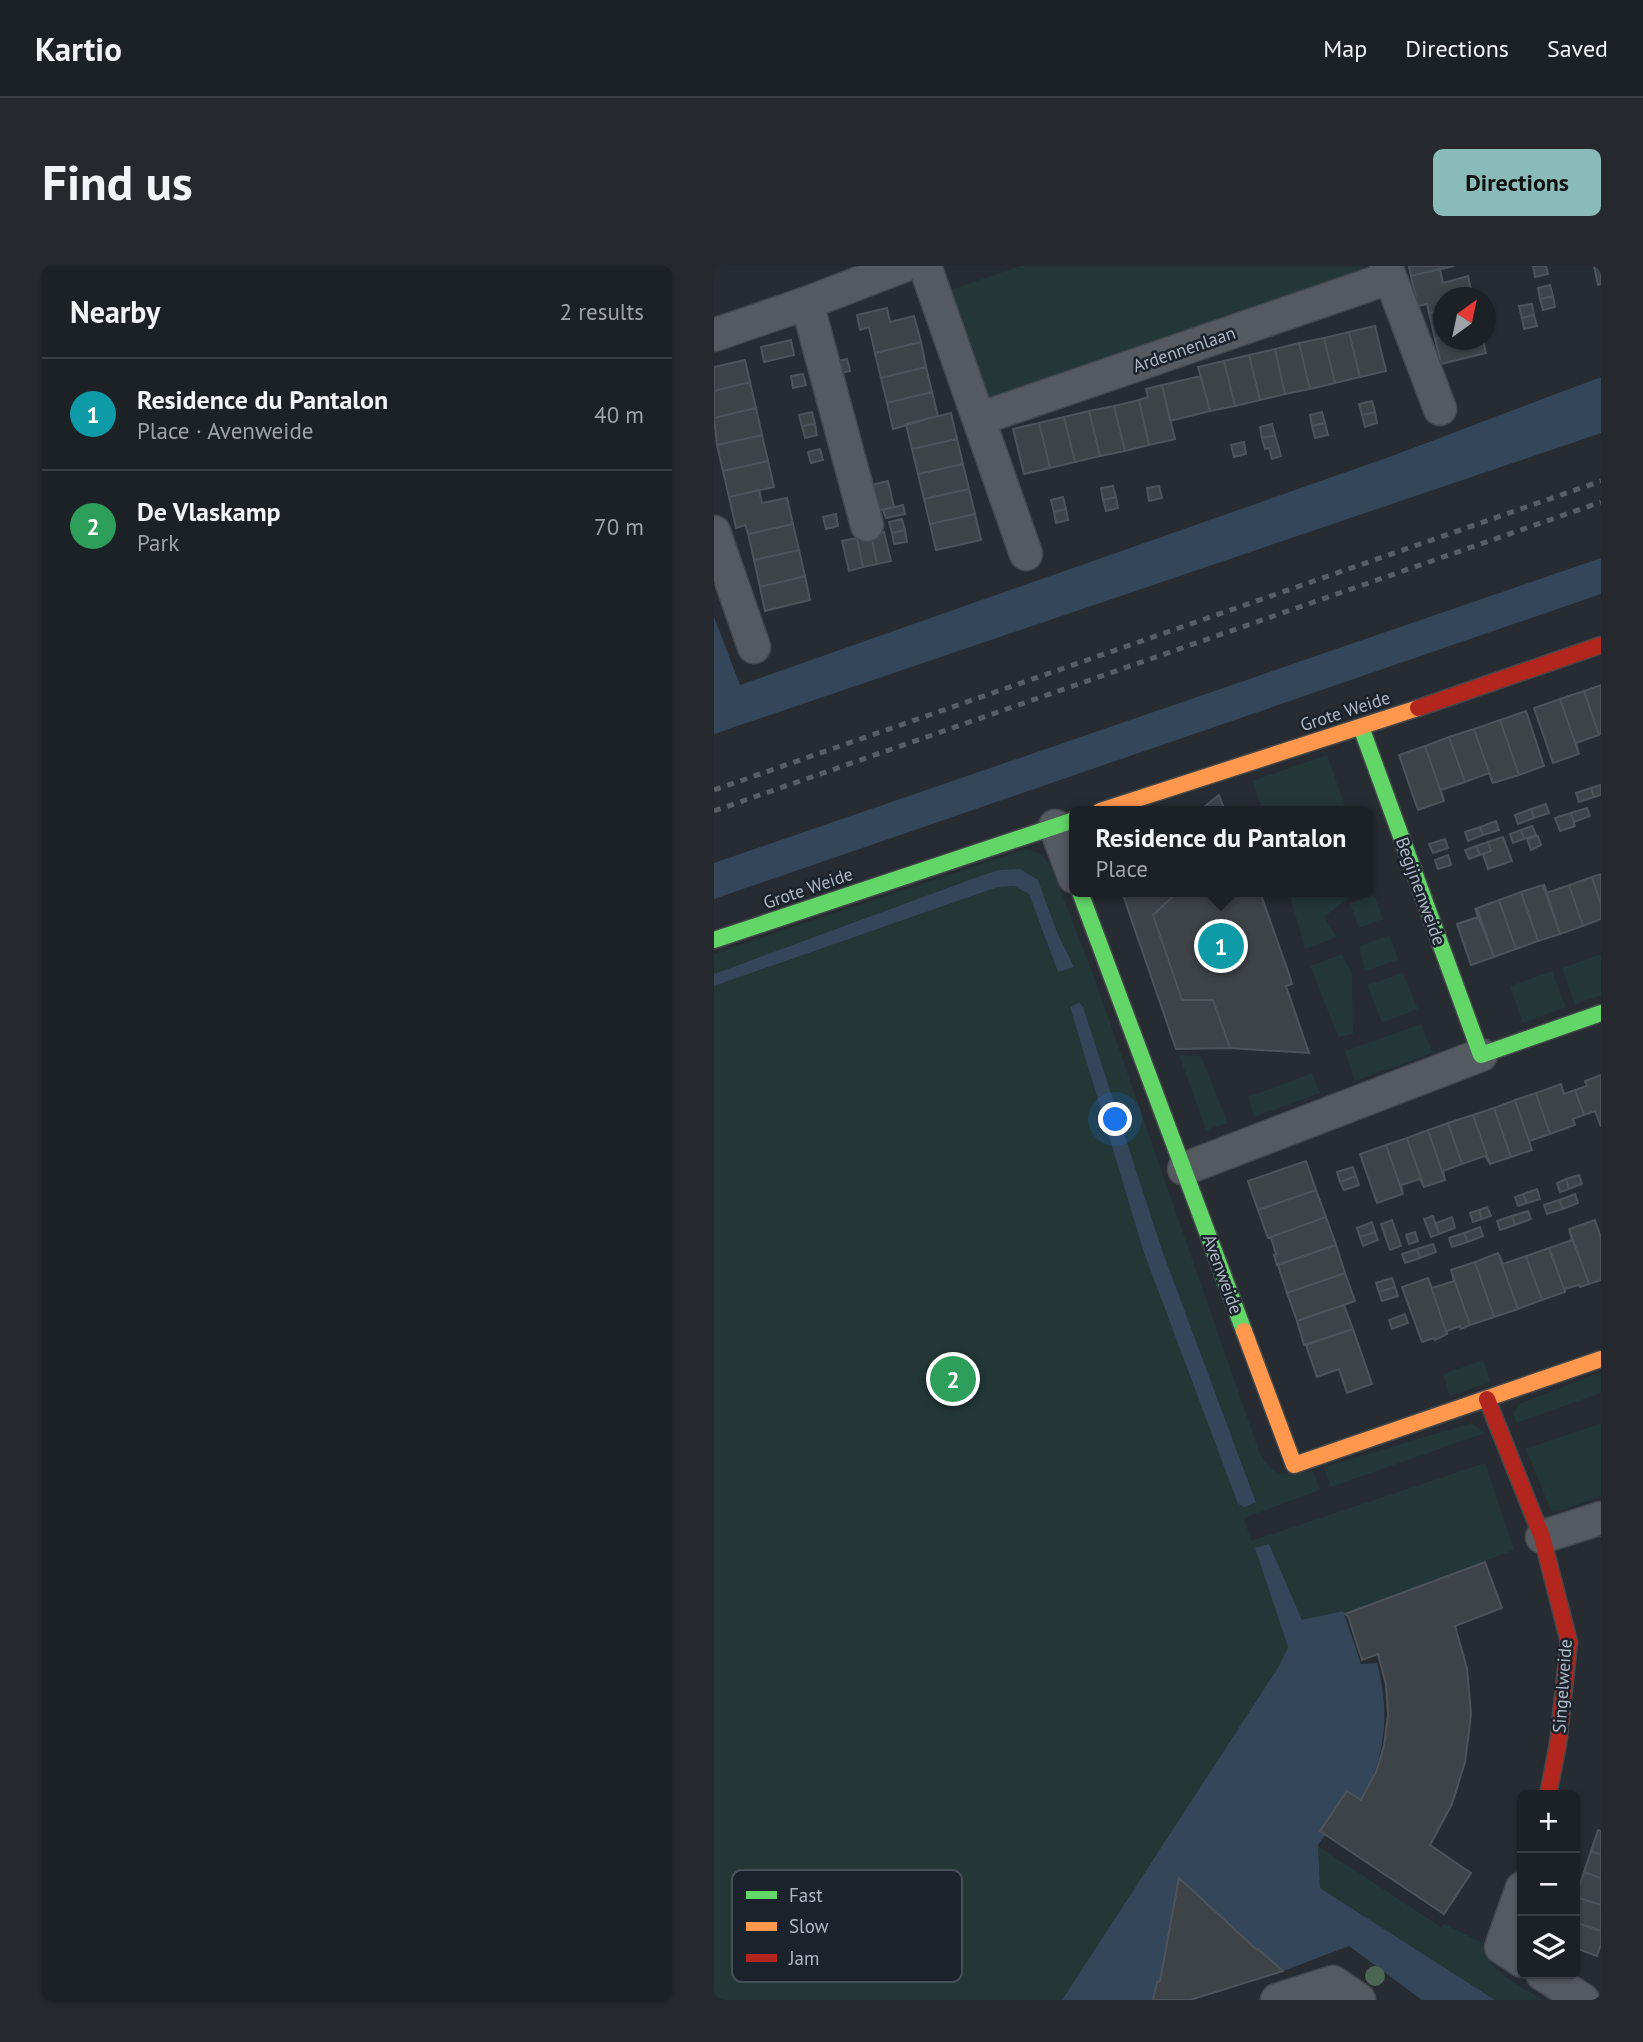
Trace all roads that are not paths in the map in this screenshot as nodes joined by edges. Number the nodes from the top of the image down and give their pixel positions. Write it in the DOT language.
graph roads {
  1 [pos="903,266"];
  2 [pos="925,266"];
  3 [pos="1387,272"];
  4 [pos="807,303"];
  5 [pos="714,335"];
  6 [pos="1440,409"];
  7 [pos="979,419"];
  8 [pos="867,525"];
  9 [pos="714,531"];
  10 [pos="1026,554"];
  11 [pos="1601,645"];
  12 [pos="754,647"];
  13 [pos="1362,727"];
  14 [pos="1116,806"];
  15 [pos="1064,823"];
  16 [pos="1069,850"];
  17 [pos="1082,897"];
  18 [pos="714,940"];
  19 [pos="1601,1013"];
  20 [pos="1481,1055"];
  21 [pos="1184,1169"];
  22 [pos="1601,1359"];
  23 [pos="1487,1399"];
  24 [pos="1601,1518"];
  25 [pos="1542,1537"];
  26 [pos="1549,1790"];
  27 [pos="1517,1903"];
  28 [pos="1517,1958"];
  29 [pos="1550,1979"];
  30 [pos="1276,2000"];
  31 [pos="1359,2000"];
  32 [pos="1583,2000"];
  1 -- 4 [label="street"];
  2 -- 7 [label="street"];
  3 -- 6 [label="street, Ardennenlaan"];
  3 -- 7 [label="street, Ardennenlaan"];
  4 -- 5 [label="street"];
  4 -- 8 [label="street"];
  7 -- 10 [label="street"];
  9 -- 12 [label="street"];
  11 -- 13 [label="street, Grote Weide"];
  13 -- 14 [label="street, Grote Weide"];
  13 -- 20 [label="street, Begijnenweide"];
  15 -- 16 [label="street"];
  15 -- 18 [label="street, Grote Weide"];
  17 -- 21 [label="street, Avenweide"];
  19 -- 20 [label="street"];
  20 -- 21 [label="street"];
  21 -- 23 [label="street, Avenweide"];
  22 -- 23 [label="street, Avenweide"];
  23 -- 25 [label="street, Singelweide"];
  24 -- 25 [label="street"];
  25 -- 26 [label="street, Singelweide"];
  27 -- 28 [label="street"];
  29 -- 32 [label="street"];
  30 -- 31 [label="street"];
}
